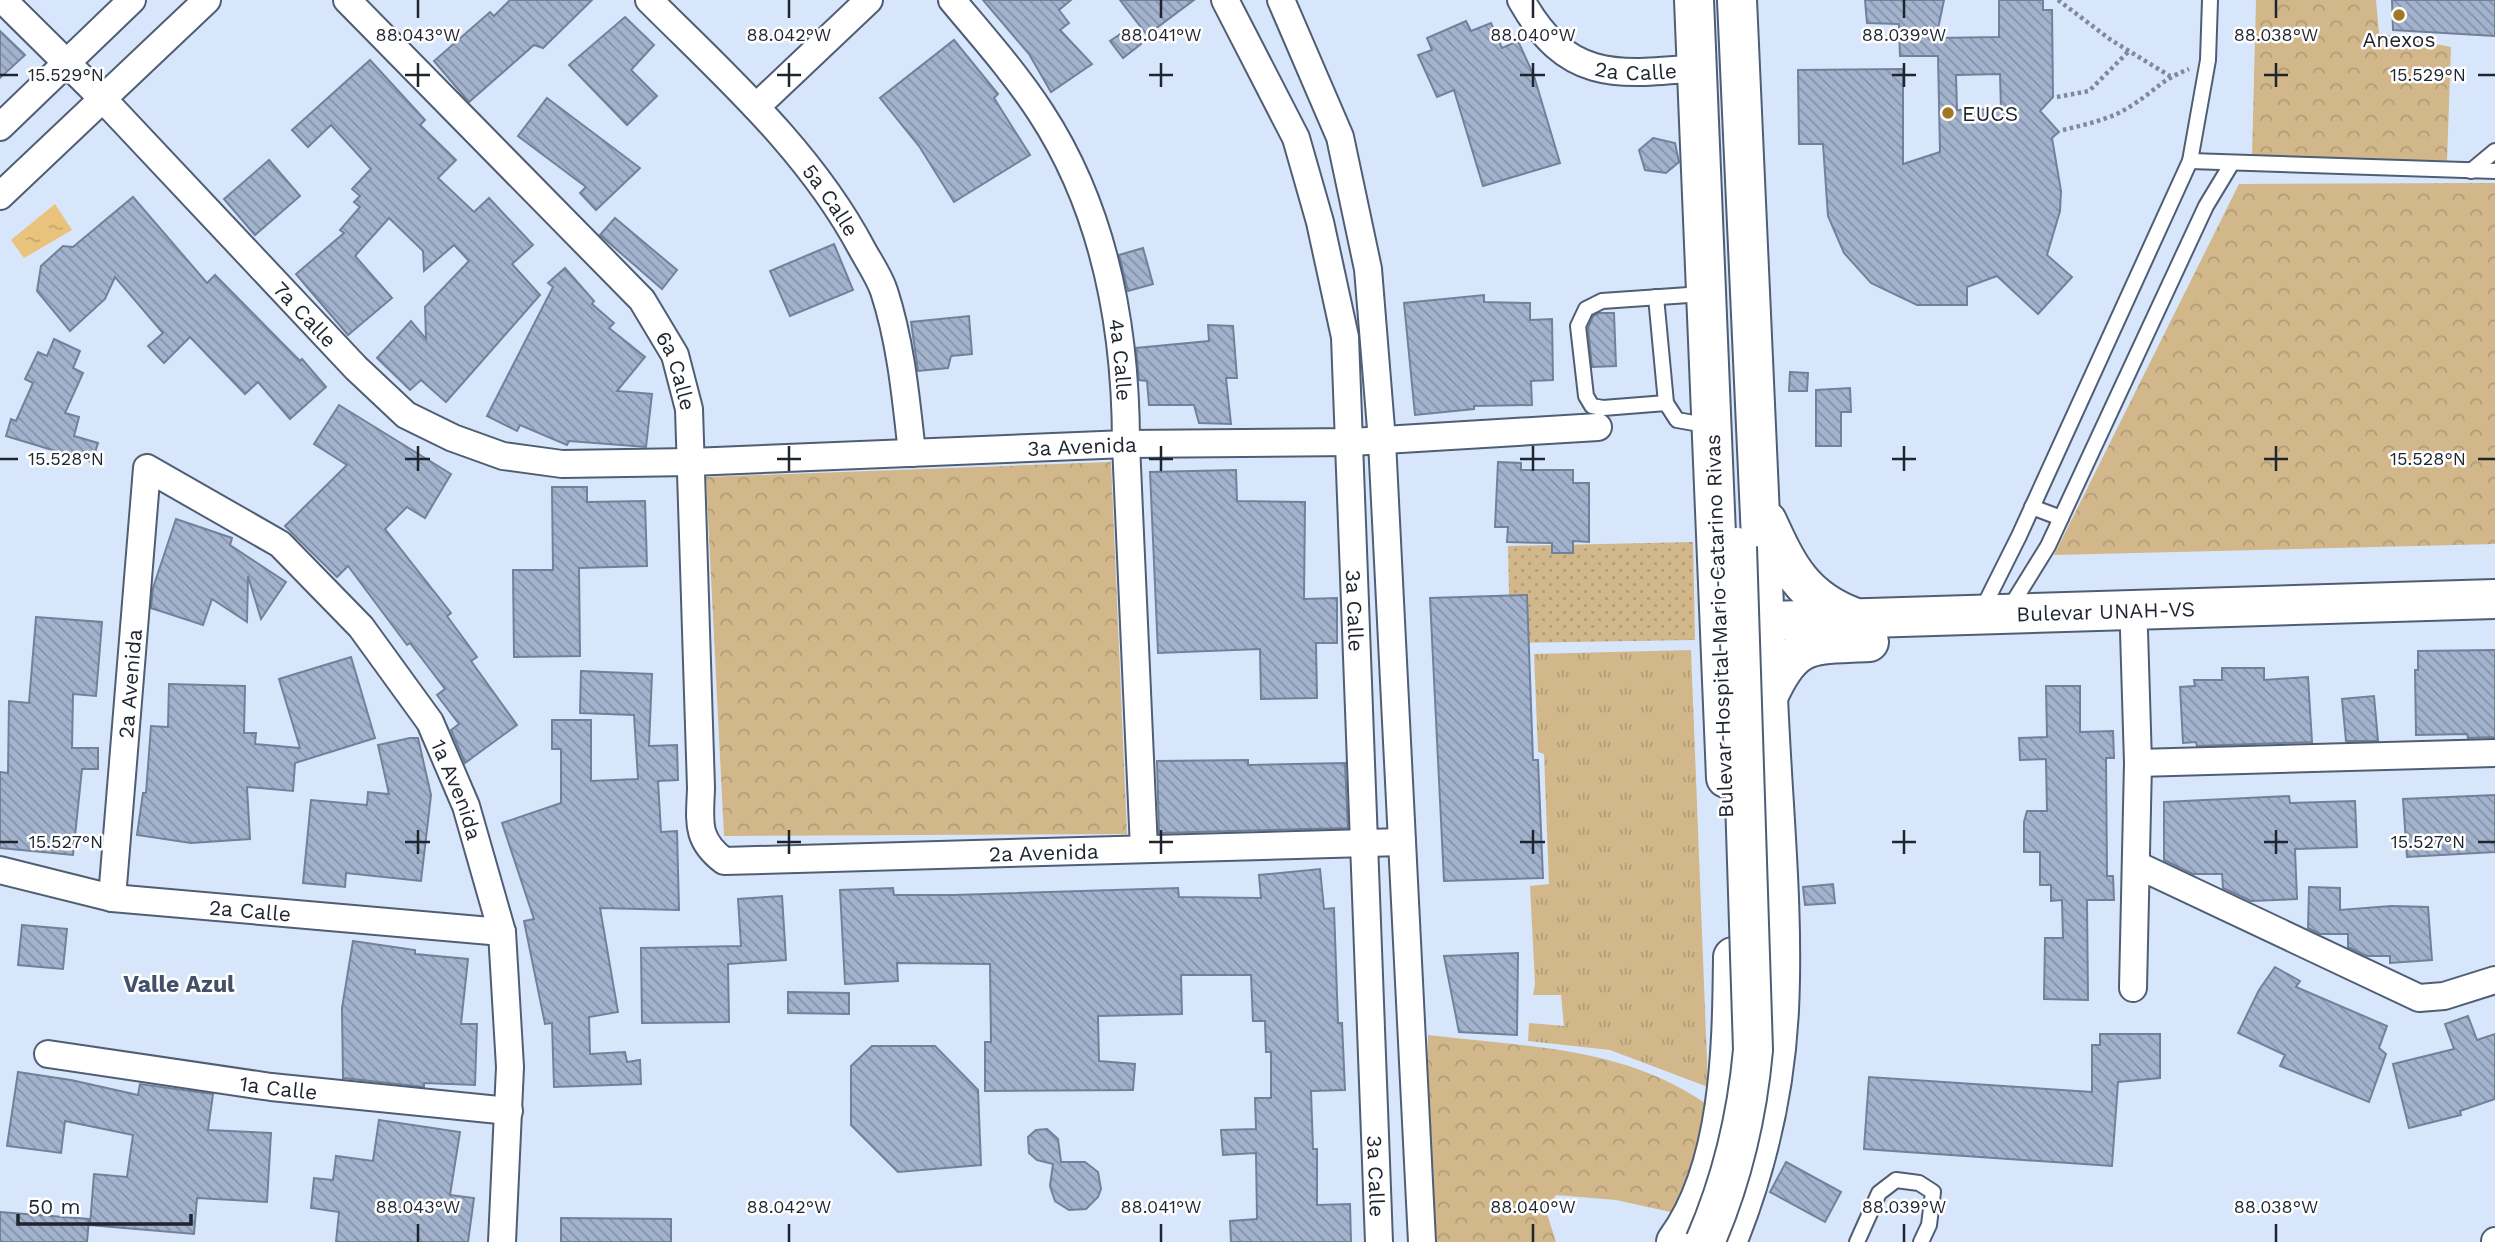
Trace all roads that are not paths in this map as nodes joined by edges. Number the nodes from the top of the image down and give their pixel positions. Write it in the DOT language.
graph roads {
  1 [pos="3,0"];
  2 [pos="132,0"];
  3 [pos="207,0"];
  4 [pos="346,0"];
  5 [pos="649,0"];
  6 [pos="869,0"];
  7 [pos="952,0"];
  8 [pos="1225,0"];
  9 [pos="1281,0"];
  10 [pos="1521,0"];
  11 [pos="1694,0"];
  12 [pos="1737,0"];
  13 [pos="2210,0"];
  14 [pos="66,63"];
  15 [pos="1696,68"];
  16 [pos="102,98"];
  17 [pos="756,107"];
  18 [pos="0,127"];
  19 [pos="2495,151"];
  20 [pos="2190,162"];
  21 [pos="2232,163"];
  22 [pos="2495,171"];
  23 [pos="2471,172"];
  24 [pos="0,196"];
  25 [pos="1705,294"];
  26 [pos="1656,297"];
  27 [pos="1752,387"];
  28 [pos="1666,403"];
  29 [pos="1718,421"];
  30 [pos="1598,427"];
  31 [pos="1382,441"];
  32 [pos="1351,442"];
  33 [pos="1126,444"];
  34 [pos="912,453"];
  35 [pos="691,462"];
  36 [pos="147,468"];
  37 [pos="1758,500"];
  38 [pos="2032,506"];
  39 [pos="2061,518"];
  40 [pos="2495,599"];
  41 [pos="1993,613"];
  42 [pos="2330,615"];
  43 [pos="1853,617"];
  44 [pos="1766,621"];
  45 [pos="2495,623"];
  46 [pos="2134,631"];
  47 [pos="1720,642"];
  48 [pos="1768,697"];
  49 [pos="2495,753"];
  50 [pos="2138,763"];
  51 [pos="1402,842"];
  52 [pos="1363,843"];
  53 [pos="1144,849"];
  54 [pos="724,861"];
  55 [pos="2137,865"];
  56 [pos="0,870"];
  57 [pos="112,898"];
  58 [pos="502,932"];
  59 [pos="2495,980"];
  60 [pos="2133,988"];
  61 [pos="48,1054"];
  62 [pos="509,1111"];
  63 [pos="502,1242"];
  64 [pos="1379,1242"];
  65 [pos="1422,1242"];
  66 [pos="1676,1242"];
  67 [pos="1705,1242"];
  68 [pos="1727,1242"];
  69 [pos="1857,1242"];
  70 [pos="1921,1242"];
  1 -- 14 [label="street, 7a Calle"];
  2 -- 14 [label="street"];
  3 -- 16 [label="street"];
  4 -- 35 [label="street, 6a Calle"];
  5 -- 17 [label="street, 5a Calle"];
  6 -- 17 [label="street"];
  7 -- 33 [label="street, 4a Calle"];
  8 -- 32 [label="street, 3a Calle"];
  9 -- 31 [label="street, 3a Calle"];
  10 -- 15 [label="street, 2a Calle"];
  11 -- 15 [label="main road, Bulevar Hospital Mario Catarino Rivas"];
  12 -- 27 [label="main road, Bulevar Hospital Mario Catarino Rivas"];
  13 -- 20 [label="lane"];
  14 -- 16 [label="street, 7a Calle"];
  14 -- 18 [label="street"];
  15 -- 25 [label="main road, Bulevar Hospital Mario Catarino Rivas"];
  16 -- 24 [label="street"];
  16 -- 35 [label="street, 7a Calle"];
  17 -- 34 [label="street, 5a Calle"];
  19 -- 23 [label="lane"];
  20 -- 21 [label="lane"];
  20 -- 38 [label="lane"];
  21 -- 23 [label="lane"];
  21 -- 39 [label="lane"];
  22 -- 23 [label="lane"];
  25 -- 26 [label="lane"];
  25 -- 29 [label="main road, Bulevar Hospital Mario Catarino Rivas"];
  26 -- 28 [label="lane"];
  26 -- 28 [label="lane"];
  27 -- 29 [label="main road"];
  27 -- 37 [label="main road, Bulevar Hospital Mario Catarino Rivas"];
  28 -- 29 [label="lane"];
  29 -- 47 [label="main road, Bulevar Hospital Mario Catarino Rivas"];
  29 -- 67 [label="main road, Bulevar Hospital Mario Catarino Rivas, bridge"];
  30 -- 31 [label="street, 3a Avenida"];
  31 -- 32 [label="street, 3a Avenida"];
  31 -- 51 [label="street, 3a Calle"];
  32 -- 33 [label="street, 3a Avenida"];
  32 -- 52 [label="street, 3a Calle"];
  33 -- 34 [label="street, 3a Avenida"];
  33 -- 53 [label="street, 4a Calle"];
  34 -- 35 [label="street, 3a Avenida"];
  35 -- 54 [label="street, 6a Calle"];
  36 -- 57 [label="street, 2a Avenida"];
  36 -- 58 [label="street, 1a Avenida"];
  37 -- 43 [label="main road"];
  37 -- 44 [label="main road, Bulevar Hospital Mario Catarino Rivas"];
  38 -- 39 [label="lane"];
  38 -- 41 [label="lane"];
  39 -- 41 [label="lane"];
  40 -- 42 [label="main road, Bulevar UNAH-VS"];
  41 -- 42 [label="main road, Bulevar UNAH-VS"];
  41 -- 43 [label="main road, Bulevar UNAH-VS"];
  42 -- 45 [label="main road, Bulevar UNAH-VS"];
  42 -- 46 [label="main road, Bulevar UNAH-VS"];
  43 -- 44 [label="main road, Bulevar UNAH-VS"];
  44 -- 47 [label="main road, Bulevar UNAH-VS"];
  44 -- 48 [label="main road, Bulevar Hospital Mario Catarino Rivas"];
  46 -- 48 [label="main road, Bulevar UNAH-VS"];
  46 -- 50 [label="street"];
  47 -- 66 [label="main road, Bulevar Hospital Mario Catarino Rivas"];
  48 -- 68 [label="main road, Bulevar Hospital Mario Catarino Rivas"];
  49 -- 50 [label="street"];
  50 -- 55 [label="street"];
  51 -- 52 [label="street, 2a Avenida"];
  51 -- 65 [label="street, 3a Calle"];
  52 -- 53 [label="street, 2a Avenida"];
  52 -- 64 [label="street, 3a Calle"];
  53 -- 54 [label="street, 2a Avenida"];
  55 -- 59 [label="street"];
  55 -- 60 [label="street"];
  56 -- 57 [label="street, 2a Calle"];
  57 -- 58 [label="street, 2a Calle"];
  58 -- 62 [label="street, 1a Avenida"];
  61 -- 62 [label="street, 1a Calle"];
  62 -- 63 [label="street, 1a Avenida"];
  69 -- 70 [label="lane"];
}
